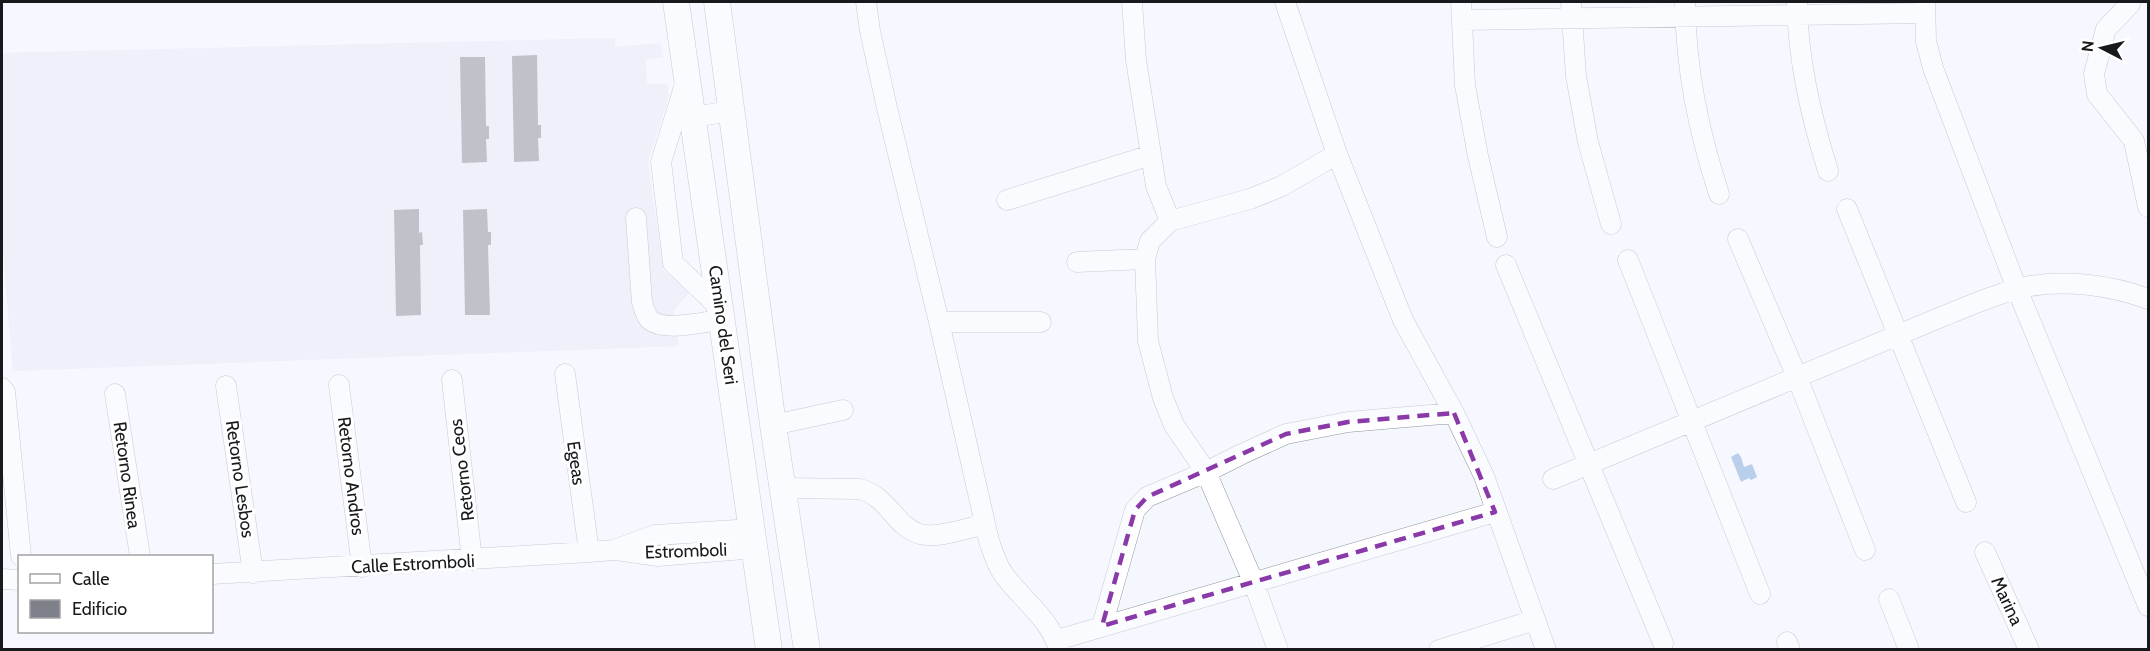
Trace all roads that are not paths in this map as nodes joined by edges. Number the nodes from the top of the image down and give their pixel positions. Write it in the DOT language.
graph roads {
  1 [pos="676,2"];
  2 [pos="717,2"];
  3 [pos="866,2"];
  4 [pos="1132,2"];
  5 [pos="1285,2"];
  6 [pos="2130,4"];
  7 [pos="1925,7"];
  8 [pos="1797,8"];
  9 [pos="1685,9"];
  10 [pos="1571,10"];
  11 [pos="1462,11"];
  12 [pos="687,78"];
  13 [pos="731,111"];
  14 [pos="693,117"];
  15 [pos="1336,154"];
  16 [pos="1151,155"];
  17 [pos="1828,171"];
  18 [pos="1719,194"];
  19 [pos="1007,200"];
  20 [pos="2148,207"];
  21 [pos="1847,209"];
  22 [pos="636,218"];
  23 [pos="1170,221"];
  24 [pos="1611,224"];
  25 [pos="1497,237"];
  26 [pos="1738,239"];
  27 [pos="1145,259"];
  28 [pos="1628,260"];
  29 [pos="1077,262"];
  30 [pos="1506,265"];
  31 [pos="2017,289"];
  32 [pos="2148,299"];
  33 [pos="721,314"];
  34 [pos="939,322"];
  35 [pos="1041,322"];
  36 [pos="1899,334"];
  37 [pos="565,374"];
  38 [pos="1797,377"];
  39 [pos="452,380"];
  40 [pos="339,385"];
  41 [pos="226,386"];
  42 [pos="3,390"];
  43 [pos="116,394"];
  44 [pos="843,410"];
  45 [pos="1454,412"];
  46 [pos="1693,420"];
  47 [pos="773,425"];
  48 [pos="1589,464"];
  49 [pos="1206,472"];
  50 [pos="1552,479"];
  51 [pos="783,488"];
  52 [pos="1966,502"];
  53 [pos="1495,512"];
  54 [pos="985,524"];
  55 [pos="655,535"];
  56 [pos="754,539"];
  57 [pos="1865,549"];
  58 [pos="614,550"];
  59 [pos="589,552"];
  60 [pos="1984,552"];
  61 [pos="21,555"];
  62 [pos="140,555"];
  63 [pos="658,556"];
  64 [pos="472,560"];
  65 [pos="362,567"];
  66 [pos="253,573"];
  67 [pos="213,574"];
  68 [pos="2,579"];
  69 [pos="18,580"];
  70 [pos="1253,582"];
  71 [pos="1760,594"];
  72 [pos="1889,599"];
  73 [pos="2148,606"];
  74 [pos="1535,620"];
  75 [pos="1102,626"];
  76 [pos="1663,643"];
  77 [pos="1058,645"];
  78 [pos="769,650"];
  79 [pos="807,650"];
  80 [pos="1278,650"];
  81 [pos="1439,650"];
  82 [pos="1546,650"];
  83 [pos="1909,650"];
  84 [pos="2029,650"];
  1 -- 12 [label="main road, Camino del Seri"];
  2 -- 13 [label="main road, Camino del Seri"];
  3 -- 34 [label="street"];
  4 -- 16 [label="street"];
  5 -- 15 [label="street"];
  6 -- 20 [label="street"];
  7 -- 8 [label="street"];
  7 -- 31 [label="street"];
  8 -- 9 [label="street"];
  8 -- 17 [label="street"];
  9 -- 10 [label="street"];
  9 -- 18 [label="street"];
  10 -- 11 [label="street"];
  10 -- 24 [label="street"];
  11 -- 25 [label="street"];
  12 -- 14 [label="main road, Camino del Seri"];
  12 -- 33 [label="street"];
  13 -- 14 [label="street"];
  13 -- 47 [label="main road, Camino del Seri"];
  14 -- 33 [label="main road, Camino del Seri"];
  15 -- 23 [label="street"];
  15 -- 45 [label="street"];
  16 -- 19 [label="street"];
  16 -- 23 [label="street"];
  21 -- 36 [label="street"];
  22 -- 33 [label="street"];
  23 -- 27 [label="street"];
  26 -- 38 [label="street"];
  27 -- 29 [label="street"];
  27 -- 49 [label="street"];
  28 -- 46 [label="street"];
  30 -- 48 [label="street"];
  31 -- 32 [label="street"];
  31 -- 36 [label="street"];
  31 -- 73 [label="street"];
  33 -- 56 [label="main road, Camino del Seri"];
  34 -- 35 [label="street"];
  34 -- 54 [label="street"];
  36 -- 38 [label="street"];
  36 -- 52 [label="street"];
  37 -- 59 [label="street, Egeas"];
  38 -- 46 [label="street"];
  38 -- 57 [label="street"];
  39 -- 64 [label="street, Retorno Ceos"];
  40 -- 65 [label="street, Retorno Andros"];
  41 -- 66 [label="street, Retorno Lesbos"];
  42 -- 61 [label="street"];
  43 -- 62 [label="street, Retorno Rinea"];
  44 -- 47 [label="street"];
  45 -- 49 [label="street"];
  45 -- 53 [label="street"];
  46 -- 48 [label="street"];
  46 -- 71 [label="street"];
  47 -- 51 [label="main road, Camino del Seri"];
  48 -- 50 [label="street"];
  48 -- 76 [label="street"];
  49 -- 70 [label="street"];
  49 -- 75 [label="street"];
  51 -- 54 [label="street"];
  51 -- 79 [label="main road, Camino del Seri"];
  53 -- 70 [label="street"];
  53 -- 74 [label="street"];
  54 -- 77 [label="street"];
  55 -- 56 [label="street, Estromboli"];
  55 -- 58 [label="street, Estromboli"];
  55 -- 63 [label="street"];
  56 -- 63 [label="street, Estromboli"];
  56 -- 78 [label="main road, Camino del Seri"];
  58 -- 59 [label="street, Calle Estromboli"];
  58 -- 63 [label="street, Estromboli"];
  59 -- 64 [label="street, Calle Estromboli"];
  60 -- 84 [label="street, Marina"];
  64 -- 65 [label="street, Calle Estromboli"];
  65 -- 66 [label="street, Calle Estromboli"];
  66 -- 67 [label="street, Calle Estromboli"];
  68 -- 69 [label="street"];
  70 -- 75 [label="street"];
  70 -- 80 [label="street"];
  72 -- 83 [label="street"];
  74 -- 81 [label="street"];
  74 -- 82 [label="street"];
  75 -- 77 [label="street"];
}
